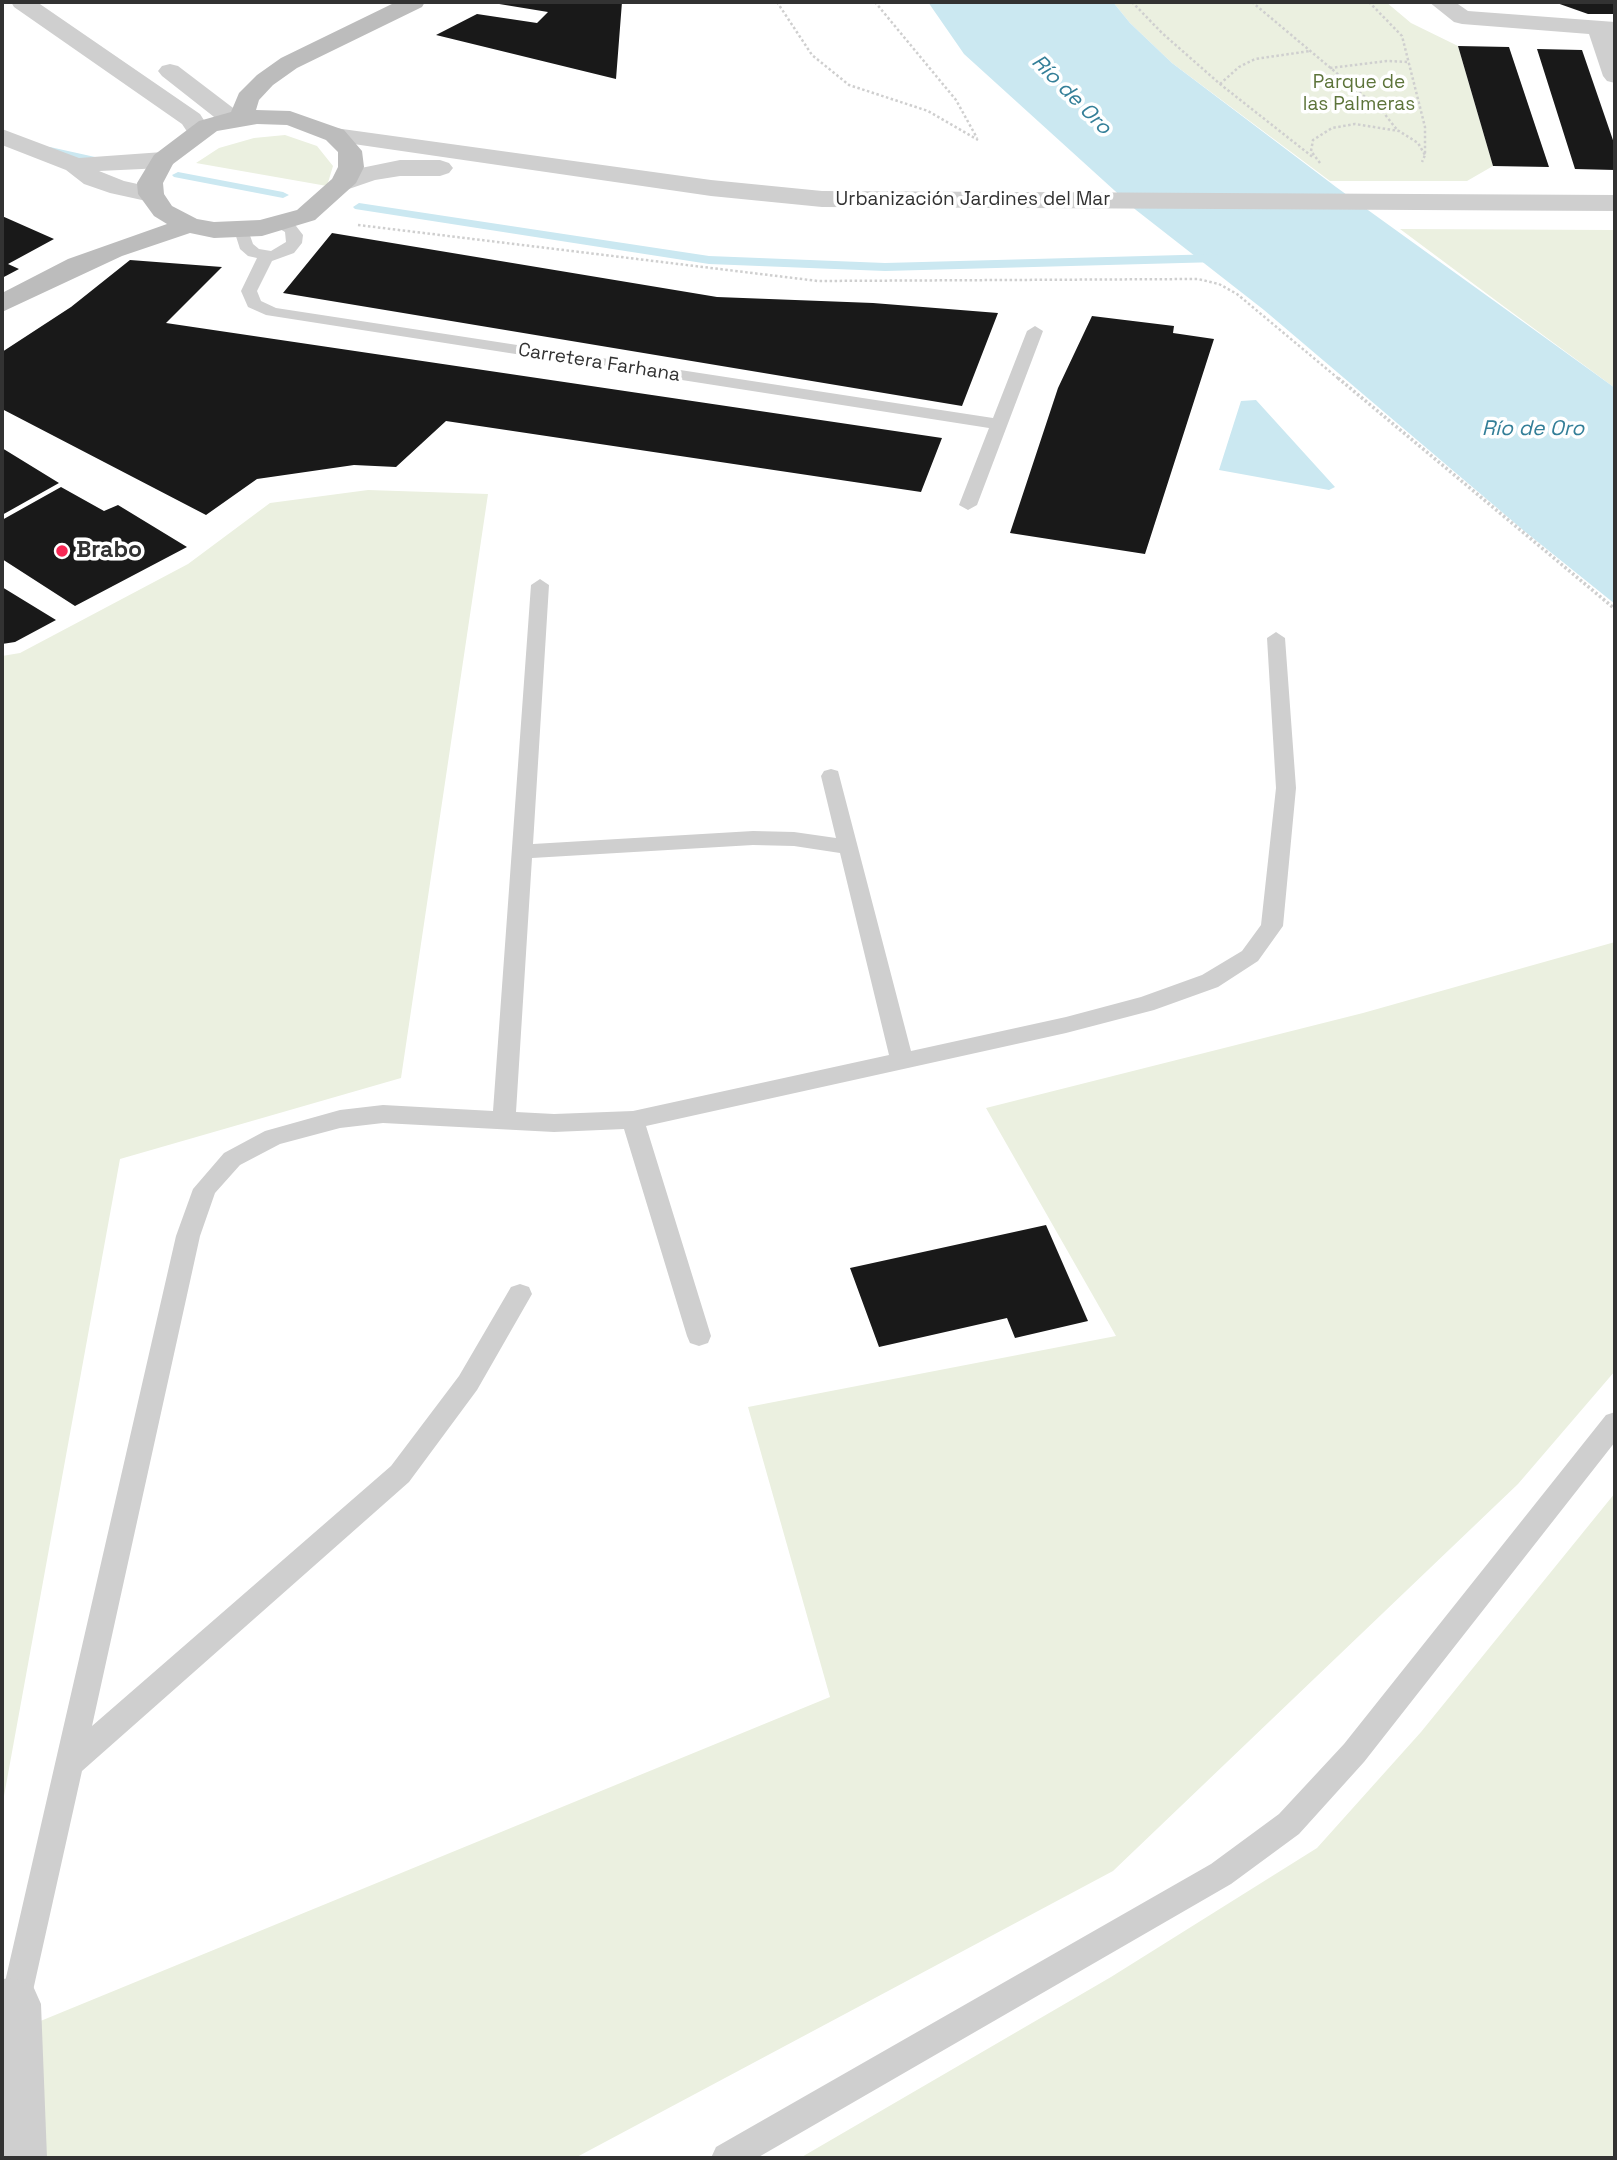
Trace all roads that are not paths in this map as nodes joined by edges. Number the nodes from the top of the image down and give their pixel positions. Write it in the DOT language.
graph roads {
  1 [pos="22,2"];
  2 [pos="414,2"];
  3 [pos="1440,2"];
  4 [pos="1533,2"];
  5 [pos="1607,28"];
  6 [pos="320,50"];
  7 [pos="153,61"];
  8 [pos="1615,76"];
  9 [pos="237,118"];
  10 [pos="290,118"];
  11 [pos="198,131"];
  12 [pos="335,135"];
  13 [pos="2,136"];
  14 [pos="163,160"];
  15 [pos="75,165"];
  16 [pos="343,183"];
  17 [pos="1615,203"];
  18 [pos="141,208"];
  19 [pos="1615,220"];
  20 [pos="189,225"];
  21 [pos="281,225"];
  22 [pos="242,230"];
  23 [pos="266,256"];
  24 [pos="44,282"];
  25 [pos="2,304"];
  26 [pos="1035,331"];
  27 [pos="999,424"];
  28 [pos="968,505"];
  29 [pos="540,585"];
  30 [pos="1276,638"];
  31 [pos="831,776"];
  32 [pos="849,846"];
  33 [pos="522,852"];
  34 [pos="902,1061"];
  35 [pos="504,1120"];
  36 [pos="633,1120"];
  37 [pos="520,1294"];
  38 [pos="699,1336"];
  39 [pos="1615,1423"];
  40 [pos="68,1766"];
  41 [pos="8,2004"];
  42 [pos="20,2158"];
  43 [pos="727,2158"];
  1 -- 11 [label="street"];
  2 -- 6 [label="main road"];
  3 -- 5 [label="street"];
  4 -- 5 [label="street"];
  5 -- 8 [label="street"];
  6 -- 9 [label="main road"];
  6 -- 10 [label="main road"];
  7 -- 9 [label="street"];
  9 -- 10 [label="main road"];
  9 -- 11 [label="main road"];
  10 -- 12 [label="main road"];
  11 -- 14 [label="main road"];
  12 -- 16 [label="main road"];
  12 -- 17 [label="street, Urbanización Jardines del Mar"];
  13 -- 15 [label="street"];
  14 -- 15 [label="street"];
  14 -- 18 [label="main road"];
  15 -- 18 [label="street"];
  16 -- 19 [label="street, Urbanización Jardines del Mar"];
  16 -- 21 [label="main road"];
  18 -- 20 [label="main road"];
  18 -- 24 [label="main road"];
  20 -- 22 [label="main road"];
  20 -- 24 [label="main road"];
  21 -- 22 [label="main road"];
  21 -- 23 [label="lane"];
  22 -- 23 [label="lane"];
  23 -- 27 [label="lane, Carretera Farhana"];
  24 -- 25 [label="main road"];
  26 -- 27 [label="lane"];
  27 -- 28 [label="lane"];
  29 -- 33 [label="lane"];
  30 -- 34 [label="lane"];
  31 -- 32 [label="lane"];
  32 -- 33 [label="lane"];
  32 -- 34 [label="lane"];
  33 -- 35 [label="lane"];
  34 -- 36 [label="lane"];
  35 -- 36 [label="lane"];
  35 -- 40 [label="lane"];
  36 -- 38 [label="lane"];
  37 -- 40 [label="lane"];
  39 -- 43 [label="lane"];
  40 -- 41 [label="lane"];
  41 -- 42 [label="street"];
}
